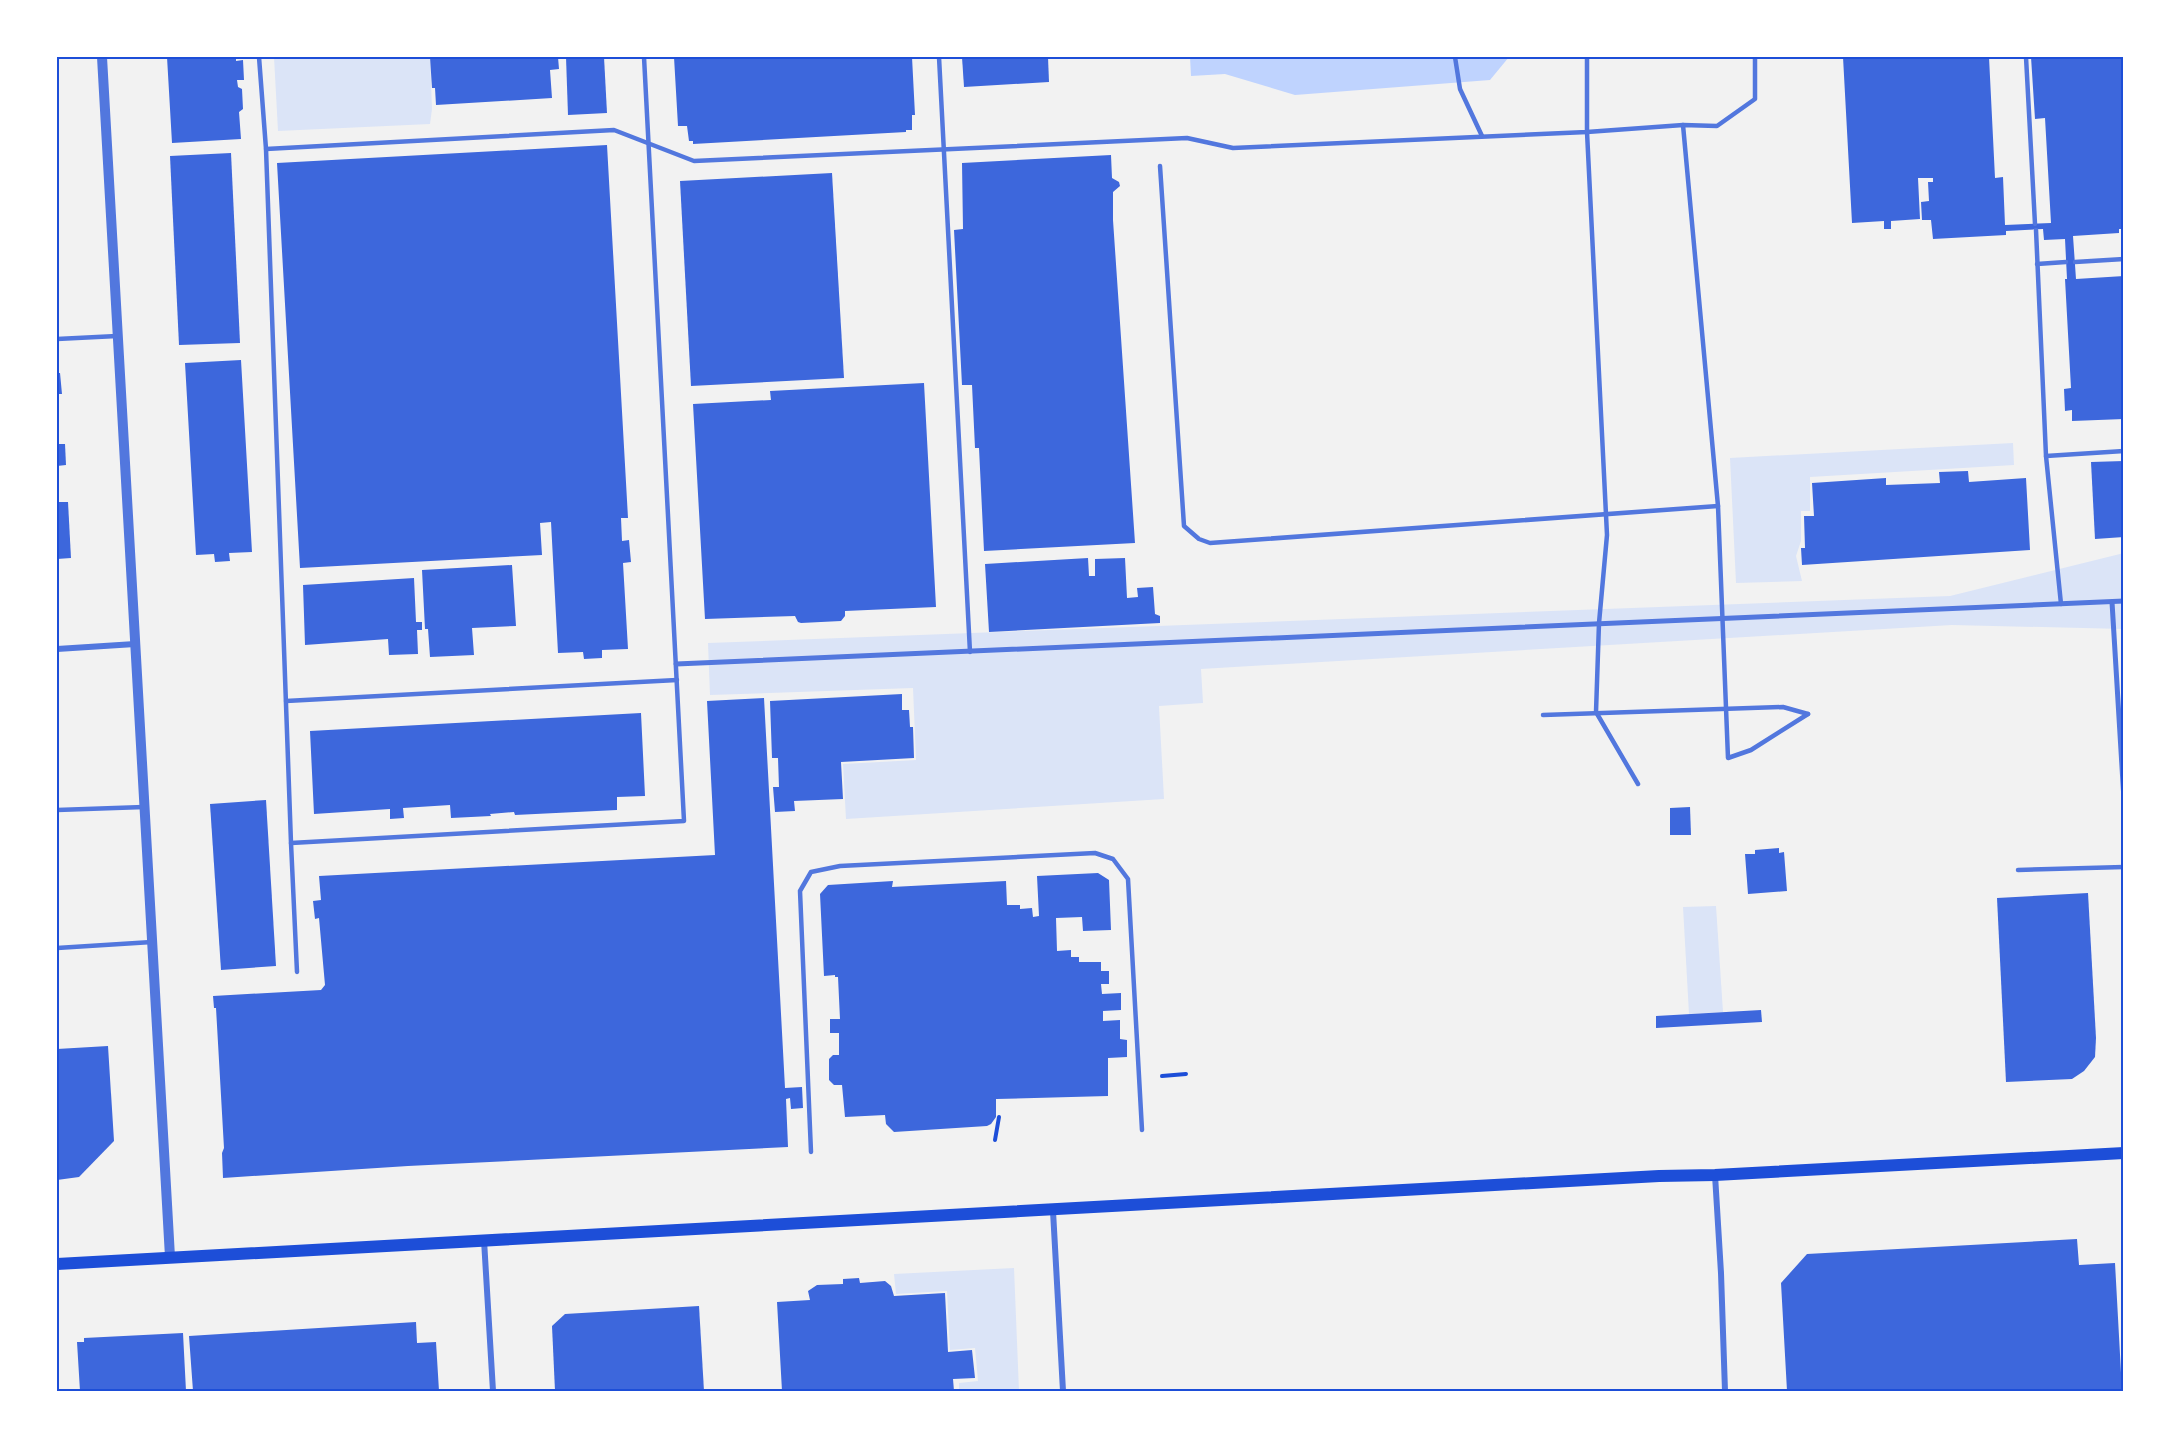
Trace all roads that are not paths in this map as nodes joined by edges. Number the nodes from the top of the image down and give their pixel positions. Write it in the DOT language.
graph roads {
  1 [pos="102,57"];
  2 [pos="259,57"];
  3 [pos="644,57"];
  4 [pos="939,57"];
  5 [pos="1455,57"];
  6 [pos="1587,57"];
  7 [pos="1755,57"];
  8 [pos="2026,57"];
  9 [pos="1683,125"];
  10 [pos="1587,132"];
  11 [pos="1482,136"];
  12 [pos="649,144"];
  13 [pos="944,147"];
  14 [pos="266,149"];
  15 [pos="1160,166"];
  16 [pos="2036,224"];
  17 [pos="2036,230"];
  18 [pos="2124,259"];
  19 [pos="2066,262"];
  20 [pos="2075,262"];
  21 [pos="2037,264"];
  22 [pos="118,336"];
  23 [pos="57,339"];
  24 [pos="2124,451"];
  25 [pos="2046,456"];
  26 [pos="1718,507"];
  27 [pos="1607,515"];
  28 [pos="2112,602"];
  29 [pos="2124,602"];
  30 [pos="2061,604"];
  31 [pos="1722,618"];
  32 [pos="1599,624"];
  33 [pos="135,644"];
  34 [pos="57,649"];
  35 [pos="970,652"];
  36 [pos="676,664"];
  37 [pos="677,680"];
  38 [pos="286,700"];
  39 [pos="1725,708"];
  40 [pos="1596,712"];
  41 [pos="1543,715"];
  42 [pos="1638,784"];
  43 [pos="2124,800"];
  44 [pos="144,807"];
  45 [pos="57,810"];
  46 [pos="291,843"];
  47 [pos="2124,867"];
  48 [pos="2018,870"];
  49 [pos="152,942"];
  50 [pos="57,948"];
  51 [pos="297,972"];
  52 [pos="1142,1130"];
  53 [pos="811,1152"];
  54 [pos="2124,1153"];
  55 [pos="1714,1175"];
  56 [pos="1053,1210"];
  57 [pos="484,1240"];
  58 [pos="170,1257"];
  59 [pos="57,1264"];
  60 [pos="493,1391"];
  61 [pos="1063,1391"];
  62 [pos="1725,1391"];
  1 -- 22 [label="street"];
  2 -- 14 [label="lane"];
  3 -- 12 [label="lane"];
  4 -- 13 [label="lane"];
  5 -- 11 [label="lane"];
  6 -- 10 [label="lane"];
  7 -- 9 [label="lane"];
  8 -- 16 [label="lane"];
  9 -- 10 [label="lane"];
  9 -- 26 [label="lane"];
  10 -- 11 [label="lane"];
  10 -- 27 [label="lane"];
  11 -- 13 [label="lane"];
  12 -- 13 [label="lane"];
  12 -- 14 [label="lane"];
  12 -- 36 [label="lane"];
  13 -- 35 [label="lane"];
  14 -- 38 [label="lane"];
  15 -- 27 [label="lane"];
  17 -- 21 [label="lane"];
  18 -- 20 [label="lane"];
  19 -- 21 [label="lane"];
  21 -- 25 [label="lane"];
  22 -- 23 [label="lane"];
  22 -- 33 [label="street"];
  24 -- 25 [label="lane"];
  25 -- 30 [label="lane"];
  26 -- 27 [label="lane"];
  26 -- 31 [label="lane"];
  27 -- 32 [label="lane"];
  28 -- 29 [label="street"];
  28 -- 30 [label="street"];
  28 -- 43 [label="street"];
  30 -- 31 [label="street"];
  31 -- 32 [label="street"];
  31 -- 39 [label="lane"];
  32 -- 35 [label="street"];
  32 -- 40 [label="lane"];
  33 -- 34 [label="street"];
  33 -- 44 [label="street"];
  35 -- 36 [label="street"];
  36 -- 37 [label="lane"];
  37 -- 38 [label="lane"];
  37 -- 46 [label="lane"];
  38 -- 46 [label="lane"];
  39 -- 39 [label="lane"];
  39 -- 40 [label="lane"];
  40 -- 41 [label="lane"];
  40 -- 42 [label="lane"];
  44 -- 45 [label="lane"];
  44 -- 49 [label="street"];
  46 -- 51 [label="lane"];
  47 -- 48 [label="lane"];
  49 -- 50 [label="lane"];
  49 -- 58 [label="street"];
  52 -- 53 [label="lane"];
  54 -- 55 [label="main road"];
  55 -- 56 [label="main road"];
  55 -- 62 [label="street"];
  56 -- 57 [label="main road"];
  56 -- 61 [label="street"];
  57 -- 58 [label="main road"];
  57 -- 60 [label="street"];
  58 -- 59 [label="main road"];
}
